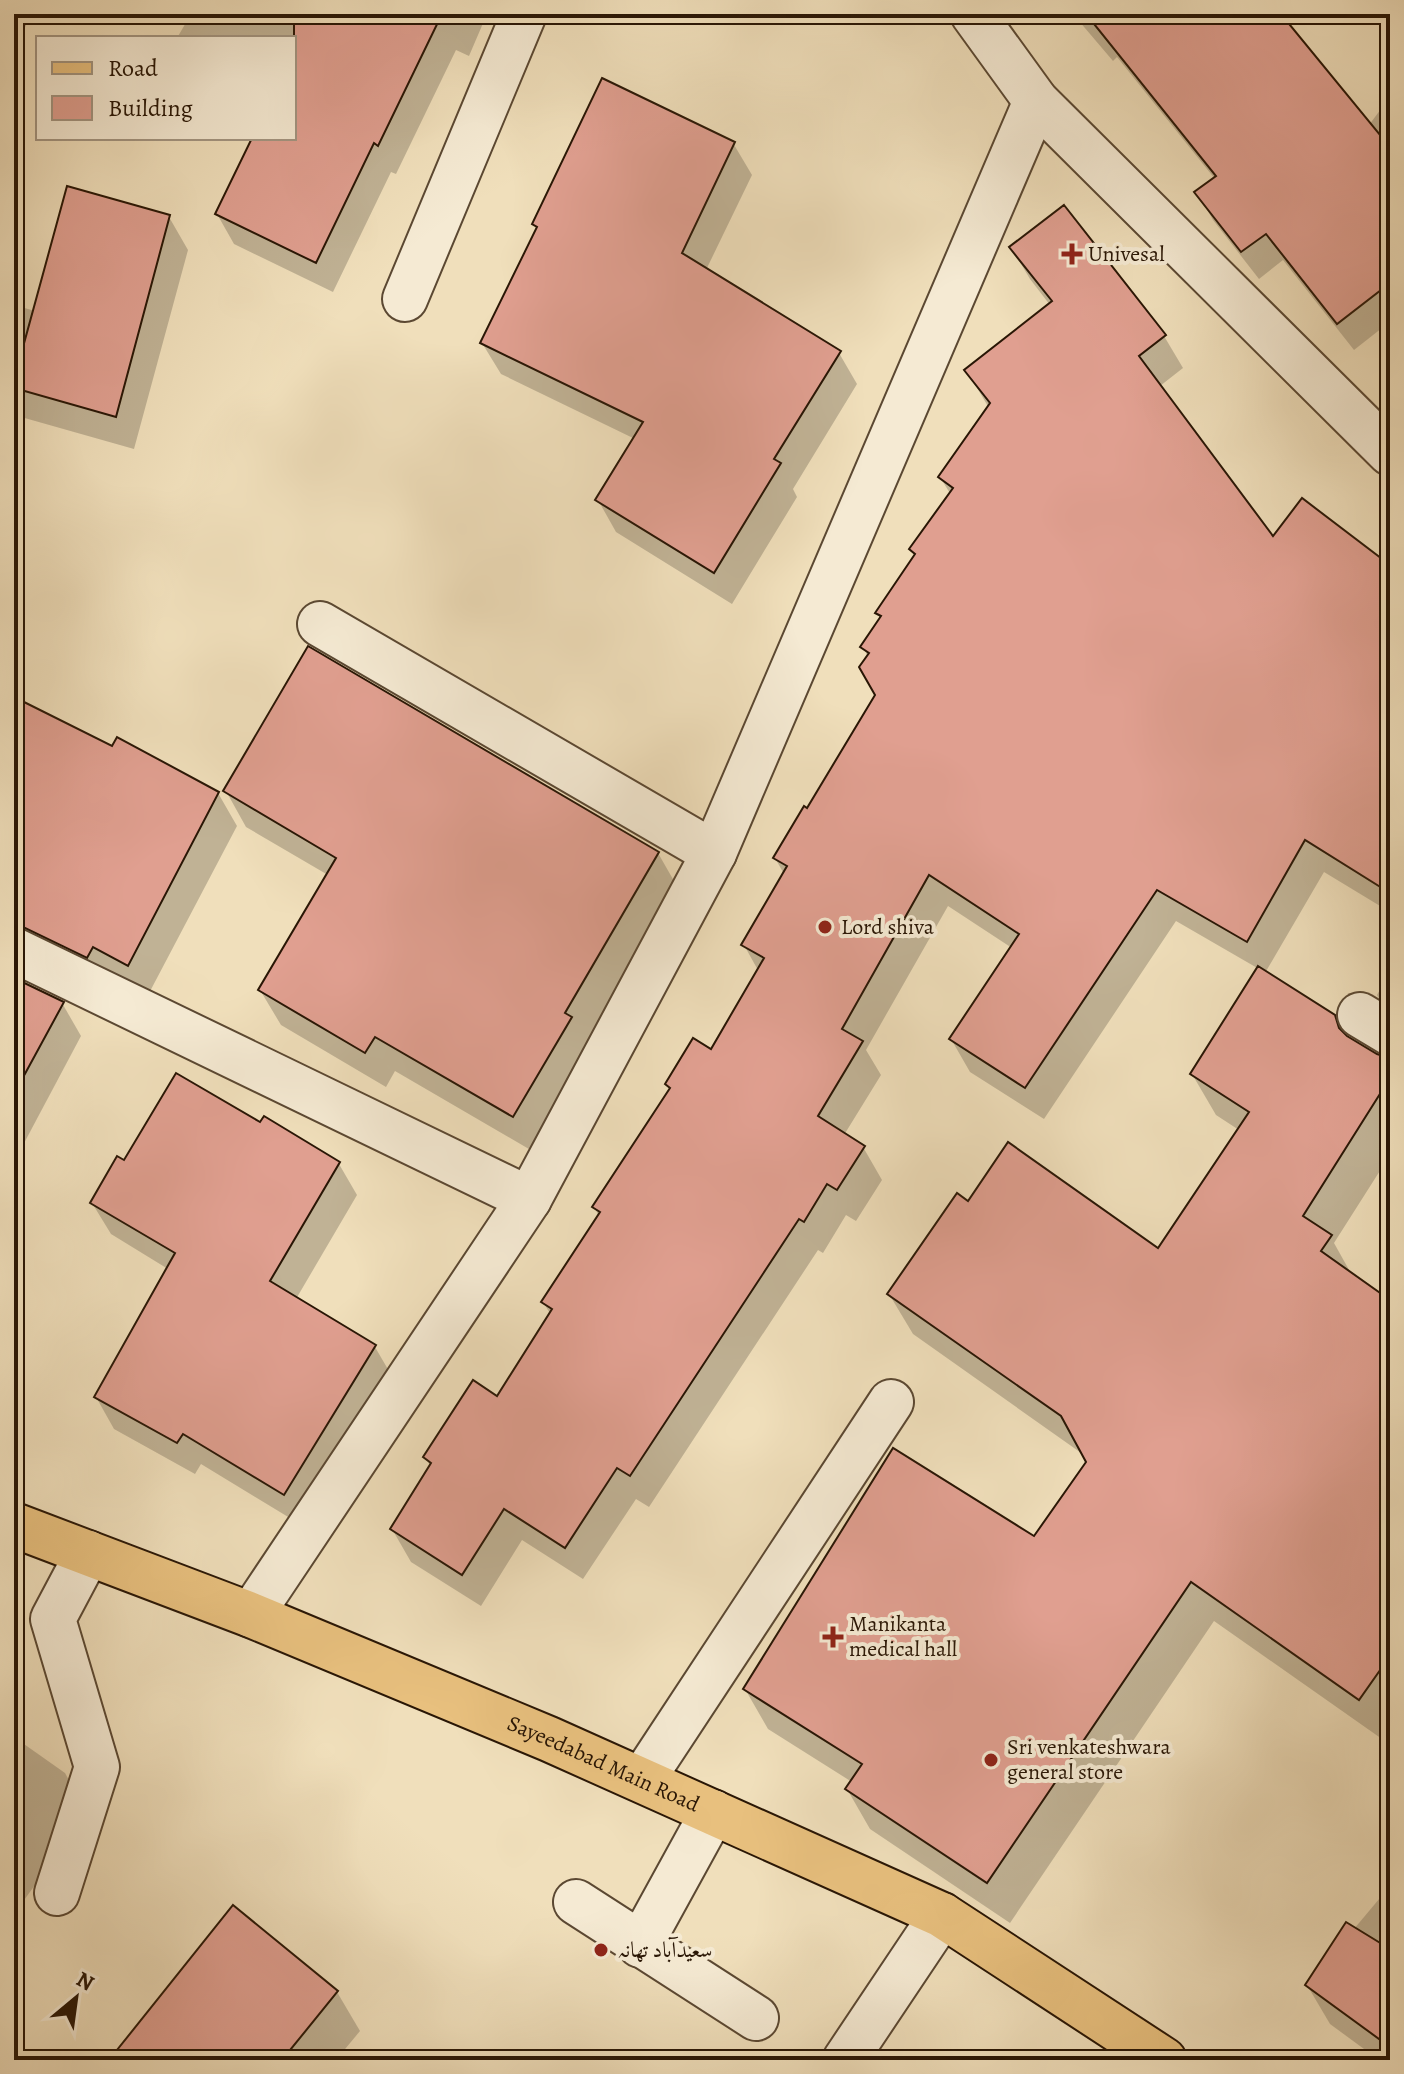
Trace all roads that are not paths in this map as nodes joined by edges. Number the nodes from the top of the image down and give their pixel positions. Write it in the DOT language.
graph roads {
  1 [pos="524,14"];
  2 [pos="973,14"];
  3 [pos="1036,101"];
  4 [pos="405,299"];
  5 [pos="1390,453"];
  6 [pos="320,624"];
  7 [pos="714,853"];
  8 [pos="14,950"];
  9 [pos="529,1199"];
  10 [pos="891,1402"];
  11 [pos="14,1525"];
  12 [pos="88,1553"];
  13 [pos="251,1615"];
  14 [pos="642,1780"];
  15 [pos="713,1812"];
  16 [pos="57,1893"];
  17 [pos="576,1902"];
  18 [pos="942,1915"];
  19 [pos="640,1945"];
  20 [pos="756,2018"];
  21 [pos="845,2060"];
  22 [pos="1164,2060"];
  1 -- 4 [label="street"];
  2 -- 3 [label="street"];
  3 -- 5 [label="street"];
  3 -- 7 [label="street"];
  6 -- 7 [label="street"];
  7 -- 9 [label="street"];
  8 -- 9 [label="street"];
  9 -- 13 [label="street"];
  10 -- 14 [label="street"];
  11 -- 12 [label="main road, Sayeedabad Main Road"];
  12 -- 13 [label="main road, Sayeedabad Main Road"];
  12 -- 16 [label="street"];
  13 -- 14 [label="main road, Sayeedabad Main Road"];
  14 -- 15 [label="main road, Sayeedabad Main Road"];
  15 -- 18 [label="main road, Sayeedabad Main Road"];
  15 -- 19 [label="street"];
  17 -- 19 [label="street"];
  18 -- 21 [label="street"];
  18 -- 22 [label="main road, Sayeedabad Main Road"];
  19 -- 20 [label="street"];
}
